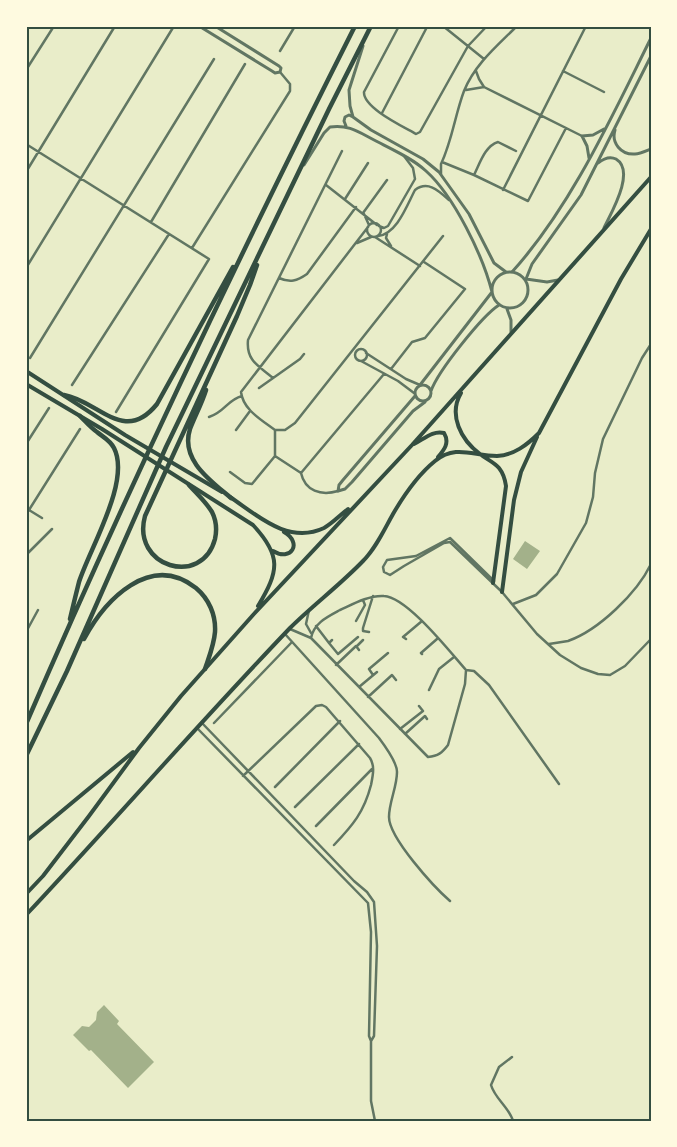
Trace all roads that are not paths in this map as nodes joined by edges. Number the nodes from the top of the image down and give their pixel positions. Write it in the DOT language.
graph roads {
  1 [pos="54,26"];
  2 [pos="115,26"];
  3 [pos="174,26"];
  4 [pos="199,26"];
  5 [pos="215,26"];
  6 [pos="295,26"];
  7 [pos="355,26"];
  8 [pos="372,26"];
  9 [pos="399,26"];
  10 [pos="443,26"];
  11 [pos="486,26"];
  12 [pos="517,26"];
  13 [pos="586,26"];
  14 [pos="427,27"];
  15 [pos="230,36"];
  16 [pos="366,36"];
  17 [pos="651,38"];
  18 [pos="226,43"];
  19 [pos="468,46"];
  20 [pos="280,51"];
  21 [pos="651,56"];
  22 [pos="214,58"];
  23 [pos="484,59"];
  24 [pos="245,64"];
  25 [pos="476,69"];
  26 [pos="26,70"];
  27 [pos="563,71"];
  28 [pos="280,72"];
  29 [pos="484,87"];
  30 [pos="465,90"];
  31 [pos="604,92"];
  32 [pos="382,113"];
  33 [pos="540,115"];
  34 [pos="353,117"];
  35 [pos="619,119"];
  36 [pos="346,126"];
  37 [pos="566,128"];
  38 [pos="604,129"];
  39 [pos="582,136"];
  40 [pos="26,144"];
  41 [pos="651,149"];
  42 [pos="342,151"];
  43 [pos="516,151"];
  44 [pos="39,152"];
  45 [pos="402,155"];
  46 [pos="589,159"];
  47 [pos="368,163"];
  48 [pos="442,163"];
  49 [pos="596,164"];
  50 [pos="433,167"];
  51 [pos="301,170"];
  52 [pos="26,172"];
  53 [pos="474,175"];
  54 [pos="442,176"];
  55 [pos="651,177"];
  56 [pos="81,178"];
  57 [pos="387,180"];
  58 [pos="326,184"];
  59 [pos="503,190"];
  60 [pos="345,199"];
  61 [pos="450,202"];
  62 [pos="124,205"];
  63 [pos="356,207"];
  64 [pos="363,213"];
  65 [pos="151,222"];
  66 [pos="369,226"];
  67 [pos="378,226"];
  68 [pos="651,229"];
  69 [pos="603,231"];
  70 [pos="388,233"];
  71 [pos="169,234"];
  72 [pos="377,236"];
  73 [pos="443,236"];
  74 [pos="370,237"];
  75 [pos="355,244"];
  76 [pos="245,246"];
  77 [pos="392,247"];
  78 [pos="192,248"];
  79 [pos="261,251"];
  80 [pos="423,261"];
  81 [pos="420,266"];
  82 [pos="26,268"];
  83 [pos="506,272"];
  84 [pos="512,272"];
  85 [pos="278,278"];
  86 [pos="526,279"];
  87 [pos="560,280"];
  88 [pos="492,292"];
  89 [pos="499,305"];
  90 [pos="507,309"];
  91 [pos="511,332"];
  92 [pos="651,344"];
  93 [pos="355,346"];
  94 [pos="360,349"];
  95 [pos="366,353"];
  96 [pos="304,354"];
  97 [pos="348,355"];
  98 [pos="30,358"];
  99 [pos="356,359"];
  100 [pos="361,361"];
  101 [pos="260,366"];
  102 [pos="214,367"];
  103 [pos="391,369"];
  104 [pos="26,371"];
  105 [pos="384,374"];
  106 [pos="472,377"];
  107 [pos="274,378"];
  108 [pos="26,384"];
  109 [pos="72,385"];
  110 [pos="420,386"];
  111 [pos="259,388"];
  112 [pos="431,391"];
  113 [pos="415,394"];
  114 [pos="64,395"];
  115 [pos="242,396"];
  116 [pos="425,402"];
  117 [pos="49,408"];
  118 [pos="250,411"];
  119 [pos="116,412"];
  120 [pos="80,416"];
  121 [pos="209,417"];
  122 [pos="80,429"];
  123 [pos="236,430"];
  124 [pos="275,430"];
  125 [pos="539,433"];
  126 [pos="26,444"];
  127 [pos="412,445"];
  128 [pos="480,454"];
  129 [pos="275,456"];
  130 [pos="435,461"];
  131 [pos="230,472"];
  132 [pos="301,473"];
  133 [pos="189,485"];
  134 [pos="338,491"];
  135 [pos="231,498"];
  136 [pos="360,500"];
  137 [pos="26,506"];
  138 [pos="27,512"];
  139 [pos="42,518"];
  140 [pos="52,529"];
  141 [pos="280,530"];
  142 [pos="272,551"];
  143 [pos="26,555"];
  144 [pos="651,564"];
  145 [pos="493,582"];
  146 [pos="502,592"];
  147 [pos="373,596"];
  148 [pos="363,600"];
  149 [pos="513,604"];
  150 [pos="38,610"];
  151 [pos="309,610"];
  152 [pos="253,614"];
  153 [pos="356,620"];
  154 [pos="422,621"];
  155 [pos="316,626"];
  156 [pos="290,629"];
  157 [pos="26,632"];
  158 [pos="67,632"];
  159 [pos="370,632"];
  160 [pos="285,634"];
  161 [pos="312,634"];
  162 [pos="358,637"];
  163 [pos="311,638"];
  164 [pos="438,639"];
  165 [pos="651,639"];
  166 [pos="363,640"];
  167 [pos="406,640"];
  168 [pos="292,642"];
  169 [pos="549,644"];
  170 [pos="356,646"];
  171 [pos="359,650"];
  172 [pos="388,653"];
  173 [pos="422,654"];
  174 [pos="454,657"];
  175 [pos="336,664"];
  176 [pos="205,669"];
  177 [pos="466,670"];
  178 [pos="67,671"];
  179 [pos="377,672"];
  180 [pos="374,675"];
  181 [pos="396,680"];
  182 [pos="359,687"];
  183 [pos="428,690"];
  184 [pos="368,696"];
  185 [pos="418,706"];
  186 [pos="427,719"];
  187 [pos="340,721"];
  188 [pos="202,723"];
  189 [pos="214,723"];
  190 [pos="26,724"];
  191 [pos="197,728"];
  192 [pos="400,728"];
  193 [pos="405,734"];
  194 [pos="359,744"];
  195 [pos="138,748"];
  196 [pos="26,756"];
  197 [pos="374,768"];
  198 [pos="248,771"];
  199 [pos="244,776"];
  200 [pos="559,784"];
  201 [pos="275,787"];
  202 [pos="295,806"];
  203 [pos="316,826"];
  204 [pos="313,838"];
  205 [pos="26,841"];
  206 [pos="308,842"];
  207 [pos="334,845"];
  208 [pos="356,882"];
  209 [pos="353,886"];
  210 [pos="26,894"];
  211 [pos="450,901"];
  212 [pos="26,915"];
  213 [pos="376,928"];
  214 [pos="370,929"];
  215 [pos="369,992"];
  216 [pos="376,992"];
  217 [pos="372,1041"];
  218 [pos="512,1057"];
  219 [pos="376,1121"];
  220 [pos="512,1121"];
  1 -- 26 [label="street"];
  2 -- 44 [label="street"];
  3 -- 56 [label="street"];
  4 -- 18 [label="street"];
  5 -- 15 [label="street"];
  6 -- 20 [label="street"];
  7 -- 76 [label="highway"];
  8 -- 16 [label="highway"];
  9 -- 32 [label="street"];
  10 -- 19 [label="street"];
  11 -- 19 [label="street"];
  12 -- 23 [label="street"];
  13 -- 27 [label="street"];
  14 -- 32 [label="street"];
  15 -- 18 [label="street"];
  15 -- 28 [label="street"];
  16 -- 34 [label="street"];
  16 -- 51 [label="highway"];
  17 -- 38 [label="street"];
  18 -- 28 [label="street"];
  19 -- 23 [label="street"];
  19 -- 32 [label="street"];
  21 -- 35 [label="street"];
  22 -- 62 [label="street"];
  23 -- 25 [label="street"];
  24 -- 65 [label="street"];
  25 -- 29 [label="street"];
  25 -- 30 [label="street"];
  27 -- 31 [label="street"];
  27 -- 33 [label="street"];
  28 -- 78 [label="street"];
  29 -- 30 [label="street"];
  29 -- 33 [label="street"];
  30 -- 48 [label="street"];
  33 -- 37 [label="street"];
  33 -- 59 [label="street"];
  34 -- 36 [label="street"];
  34 -- 50 [label="street"];
  35 -- 41 [label="street"];
  35 -- 49 [label="street"];
  36 -- 45 [label="street"];
  36 -- 51 [label="street"];
  37 -- 39 [label="street"];
  37 -- 59 [label="street"];
  38 -- 39 [label="street"];
  38 -- 46 [label="street"];
  39 -- 46 [label="street"];
  40 -- 44 [label="street"];
  42 -- 58 [label="street"];
  43 -- 53 [label="street"];
  44 -- 52 [label="street"];
  44 -- 56 [label="street"];
  45 -- 61 [label="street"];
  45 -- 67 [label="street"];
  46 -- 84 [label="street"];
  47 -- 60 [label="street"];
  48 -- 50 [label="street"];
  48 -- 53 [label="street"];
  48 -- 54 [label="street"];
  49 -- 69 [label="street"];
  49 -- 86 [label="street"];
  50 -- 54 [label="street"];
  51 -- 79 [label="highway"];
  53 -- 59 [label="street"];
  54 -- 83 [label="street"];
  55 -- 69 [label="main road"];
  56 -- 62 [label="street"];
  56 -- 82 [label="street"];
  57 -- 64 [label="street"];
  58 -- 60 [label="street"];
  58 -- 85 [label="street"];
  60 -- 63 [label="street"];
  61 -- 70 [label="street"];
  61 -- 88 [label="street"];
  62 -- 65 [label="street"];
  62 -- 98 [label="street"];
  63 -- 64 [label="street"];
  63 -- 85 [label="street"];
  64 -- 66 [label="street"];
  64 -- 67 [label="street"];
  65 -- 71 [label="street"];
  66 -- 67 [label="street"];
  66 -- 74 [label="street"];
  66 -- 75 [label="street"];
  67 -- 72 [label="street"];
  68 -- 125 [label="main road"];
  69 -- 87 [label="main road"];
  70 -- 72 [label="street"];
  70 -- 77 [label="street"];
  71 -- 78 [label="street"];
  71 -- 109 [label="street"];
  72 -- 74 [label="street"];
  72 -- 77 [label="street"];
  73 -- 80 [label="street"];
  74 -- 75 [label="street"];
  75 -- 101 [label="street"];
  76 -- 114 [label="highway"];
  76 -- 158 [label="highway"];
  77 -- 81 [label="street"];
  78 -- 119 [label="street"];
  79 -- 102 [label="highway"];
  79 -- 178 [label="highway"];
  80 -- 81 [label="street"];
  80 -- 103 [label="street"];
  81 -- 93 [label="street"];
  83 -- 84 [label="street"];
  83 -- 88 [label="street"];
  84 -- 86 [label="street"];
  85 -- 101 [label="street"];
  86 -- 87 [label="street"];
  86 -- 90 [label="street"];
  87 -- 91 [label="main road"];
  88 -- 89 [label="street"];
  88 -- 110 [label="street"];
  89 -- 90 [label="street"];
  89 -- 112 [label="street"];
  90 -- 91 [label="street"];
  91 -- 106 [label="main road"];
  92 -- 149 [label="street"];
  93 -- 94 [label="street"];
  93 -- 97 [label="street"];
  94 -- 95 [label="street"];
  94 -- 99 [label="street"];
  95 -- 100 [label="street"];
  95 -- 103 [label="street"];
  96 -- 107 [label="street"];
  97 -- 99 [label="street"];
  97 -- 124 [label="street"];
  99 -- 100 [label="street"];
  100 -- 105 [label="street"];
  101 -- 107 [label="street"];
  101 -- 115 [label="street"];
  102 -- 133 [label="highway"];
  102 -- 135 [label="highway"];
  103 -- 110 [label="street"];
  104 -- 114 [label="main road"];
  105 -- 113 [label="street"];
  105 -- 132 [label="street"];
  106 -- 127 [label="main road"];
  106 -- 128 [label="main road"];
  107 -- 111 [label="street"];
  108 -- 120 [label="main road"];
  110 -- 112 [label="street"];
  110 -- 113 [label="street"];
  112 -- 116 [label="street"];
  113 -- 116 [label="street"];
  113 -- 134 [label="street"];
  114 -- 135 [label="main road"];
  115 -- 118 [label="street"];
  115 -- 121 [label="street"];
  116 -- 134 [label="street"];
  117 -- 126 [label="street"];
  118 -- 123 [label="street"];
  118 -- 124 [label="street"];
  120 -- 133 [label="main road"];
  120 -- 158 [label="highway"];
  122 -- 138 [label="street"];
  124 -- 129 [label="street"];
  125 -- 128 [label="main road"];
  125 -- 146 [label="main road"];
  127 -- 130 [label="main road"];
  127 -- 136 [label="main road"];
  128 -- 130 [label="main road"];
  128 -- 145 [label="main road"];
  129 -- 131 [label="street"];
  129 -- 132 [label="street"];
  130 -- 151 [label="main road"];
  132 -- 134 [label="street"];
  133 -- 142 [label="main road"];
  135 -- 141 [label="main road"];
  136 -- 141 [label="main road"];
  136 -- 152 [label="main road"];
  137 -- 138 [label="street"];
  138 -- 139 [label="street"];
  140 -- 143 [label="street"];
  141 -- 142 [label="main road"];
  142 -- 152 [label="main road"];
  144 -- 169 [label="street"];
  145 -- 145 [label="street"];
  145 -- 146 [label="street"];
  146 -- 149 [label="street"];
  147 -- 148 [label="street"];
  147 -- 154 [label="street"];
  147 -- 159 [label="street"];
  148 -- 153 [label="street"];
  148 -- 155 [label="street"];
  149 -- 169 [label="street"];
  150 -- 157 [label="street"];
  151 -- 156 [label="main road"];
  151 -- 161 [label="street"];
  152 -- 176 [label="main road"];
  154 -- 164 [label="street"];
  154 -- 167 [label="street"];
  155 -- 161 [label="street"];
  155 -- 162 [label="street"];
  156 -- 160 [label="main road"];
  156 -- 163 [label="street"];
  158 -- 190 [label="highway"];
  160 -- 168 [label="street"];
  160 -- 188 [label="main road"];
  161 -- 163 [label="street"];
  163 -- 175 [label="street"];
  164 -- 173 [label="street"];
  164 -- 174 [label="street"];
  165 -- 169 [label="street"];
  166 -- 170 [label="street"];
  168 -- 189 [label="street"];
  168 -- 211 [label="street"];
  170 -- 171 [label="street"];
  170 -- 175 [label="street"];
  172 -- 180 [label="street"];
  174 -- 177 [label="street"];
  174 -- 183 [label="street"];
  175 -- 182 [label="street"];
  176 -- 178 [label="highway"];
  176 -- 195 [label="main road"];
  177 -- 193 [label="street"];
  177 -- 200 [label="street"];
  178 -- 196 [label="highway"];
  179 -- 180 [label="street"];
  180 -- 182 [label="street"];
  181 -- 184 [label="street"];
  182 -- 184 [label="street"];
  184 -- 192 [label="street"];
  185 -- 192 [label="street"];
  186 -- 193 [label="street"];
  187 -- 194 [label="street"];
  187 -- 198 [label="street"];
  187 -- 201 [label="street"];
  188 -- 191 [label="main road"];
  188 -- 198 [label="street"];
  191 -- 199 [label="street"];
  191 -- 212 [label="main road"];
  192 -- 193 [label="street"];
  194 -- 197 [label="street"];
  194 -- 202 [label="street"];
  195 -- 205 [label="main road"];
  195 -- 210 [label="main road"];
  197 -- 203 [label="street"];
  197 -- 207 [label="street"];
  198 -- 199 [label="street"];
  198 -- 204 [label="street"];
  199 -- 206 [label="street"];
  204 -- 206 [label="street"];
  204 -- 208 [label="street"];
  206 -- 209 [label="street"];
  208 -- 209 [label="street"];
  208 -- 213 [label="street"];
  209 -- 214 [label="street"];
  213 -- 214 [label="street"];
  213 -- 216 [label="street"];
  214 -- 215 [label="street"];
  215 -- 216 [label="street"];
  215 -- 217 [label="street"];
  216 -- 217 [label="street"];
  217 -- 219 [label="street"];
  218 -- 220 [label="street"];
}
